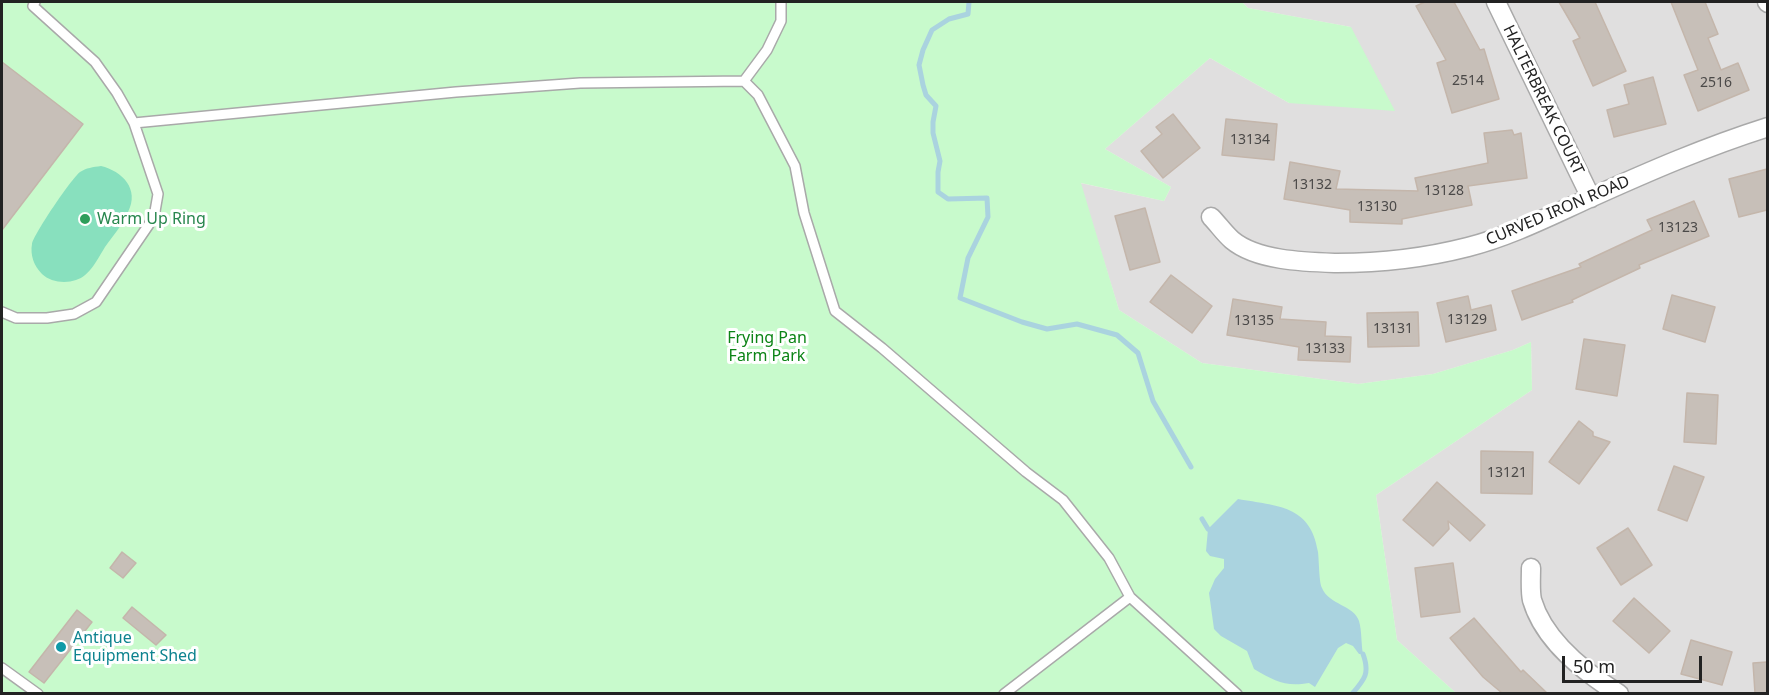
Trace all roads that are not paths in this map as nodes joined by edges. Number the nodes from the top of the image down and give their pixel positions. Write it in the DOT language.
graph roads {
  1 [pos="35,2"];
  2 [pos="781,2"];
  3 [pos="1496,2"];
  4 [pos="744,81"];
  5 [pos="134,123"];
  6 [pos="1767,127"];
  7 [pos="1591,198"];
  8 [pos="1211,217"];
  9 [pos="2,312"];
  10 [pos="1531,568"];
  11 [pos="1130,597"];
  12 [pos="2,668"];
  13 [pos="38,693"];
  14 [pos="1004,693"];
  15 [pos="1237,693"];
  16 [pos="1620,693"];
  1 -- 5 [label="lane"];
  2 -- 4 [label="lane"];
  3 -- 7 [label="street, HALTERBREAK COURT"];
  4 -- 5 [label="lane"];
  4 -- 11 [label="lane"];
  5 -- 9 [label="lane"];
  6 -- 7 [label="street, CURVED IRON ROAD"];
  7 -- 8 [label="street, CURVED IRON ROAD"];
  10 -- 16 [label="street"];
  11 -- 14 [label="lane"];
  11 -- 15 [label="lane"];
  12 -- 13 [label="lane"];
}
